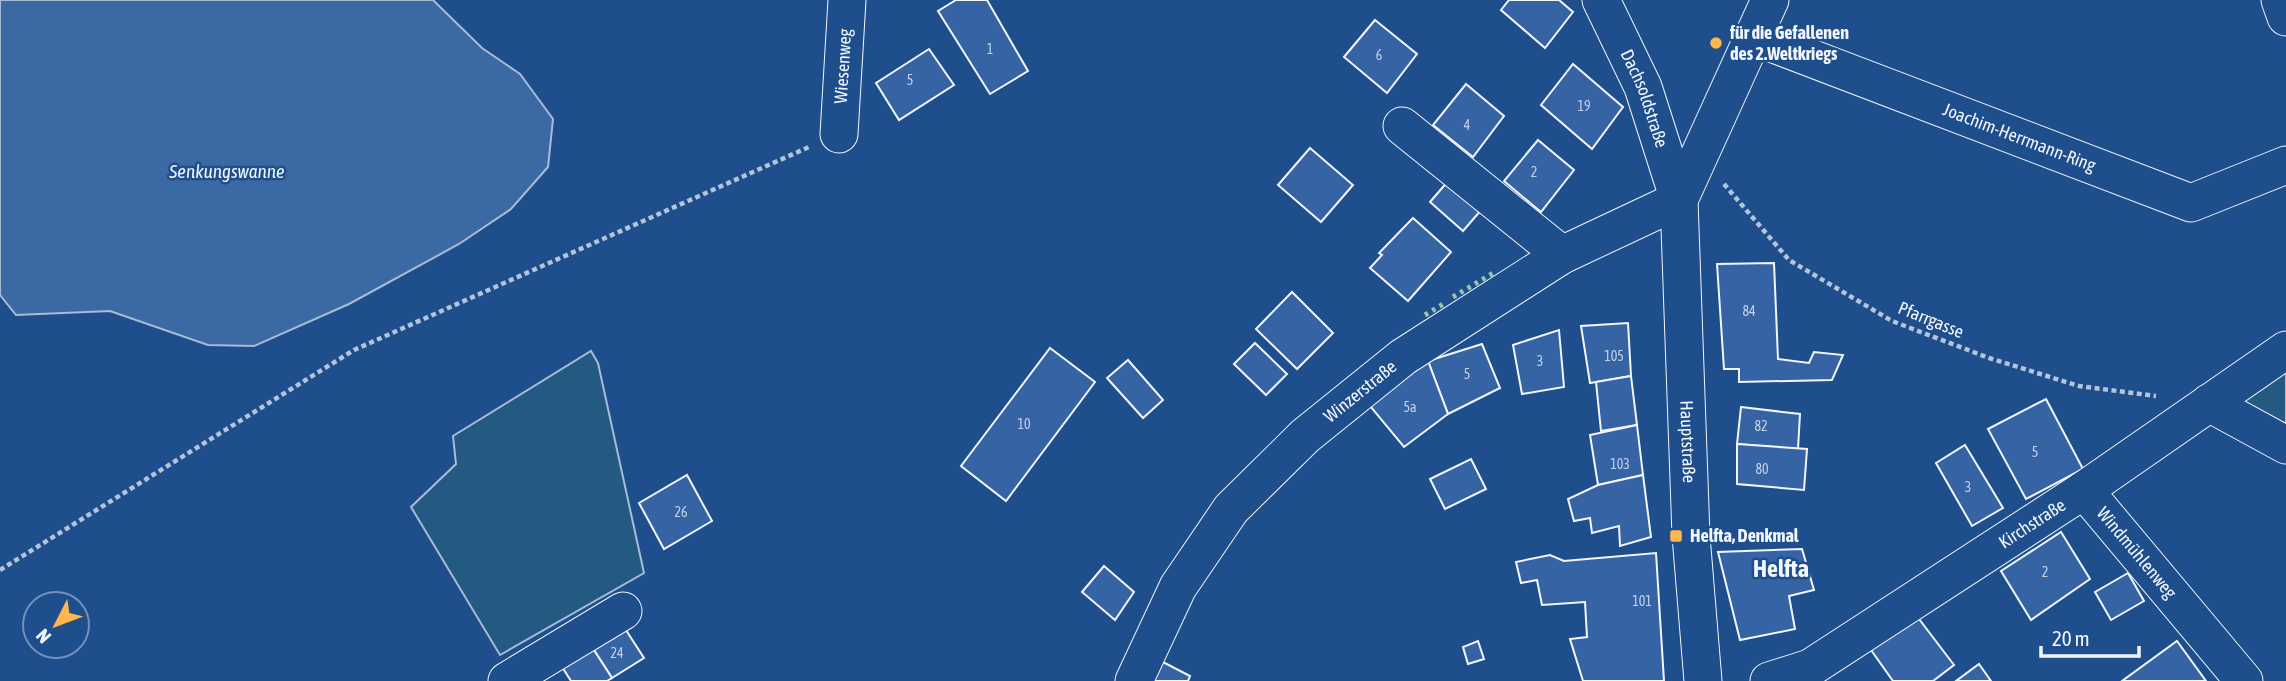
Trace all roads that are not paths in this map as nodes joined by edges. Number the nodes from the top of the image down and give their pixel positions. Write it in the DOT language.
graph roads {
  1 [pos="848,0"];
  2 [pos="1601,0"];
  3 [pos="1770,0"];
  4 [pos="2280,0"];
  5 [pos="2286,17"];
  6 [pos="1754,36"];
  7 [pos="1402,126"];
  8 [pos="839,134"];
  9 [pos="2286,165"];
  10 [pos="1679,200"];
  11 [pos="1562,255"];
  12 [pos="2286,350"];
  13 [pos="2209,403"];
  14 [pos="2286,445"];
  15 [pos="2084,490"];
  16 [pos="623,611"];
  17 [pos="508,681"];
  18 [pos="1134,681"];
  19 [pos="1703,681"];
  20 [pos="1769,681"];
  21 [pos="2244,681"];
  1 -- 8 [label="street, Wiesenweg"];
  2 -- 10 [label="street, Dachsoldstraße"];
  3 -- 6 [label="street"];
  4 -- 5 [label="street"];
  6 -- 9 [label="street, Joachim-Herrmann-Ring"];
  6 -- 10 [label="street"];
  7 -- 11 [label="street"];
  10 -- 11 [label="street, Winzerstraße"];
  10 -- 19 [label="street, Hauptstraße"];
  11 -- 18 [label="street, Winzerstraße"];
  12 -- 13 [label="street, Kirchstraße"];
  13 -- 14 [label="street"];
  13 -- 15 [label="street, Kirchstraße"];
  15 -- 20 [label="street, Kirchstraße"];
  15 -- 21 [label="street, Windmühlenweg"];
  16 -- 17 [label="street"];
}
